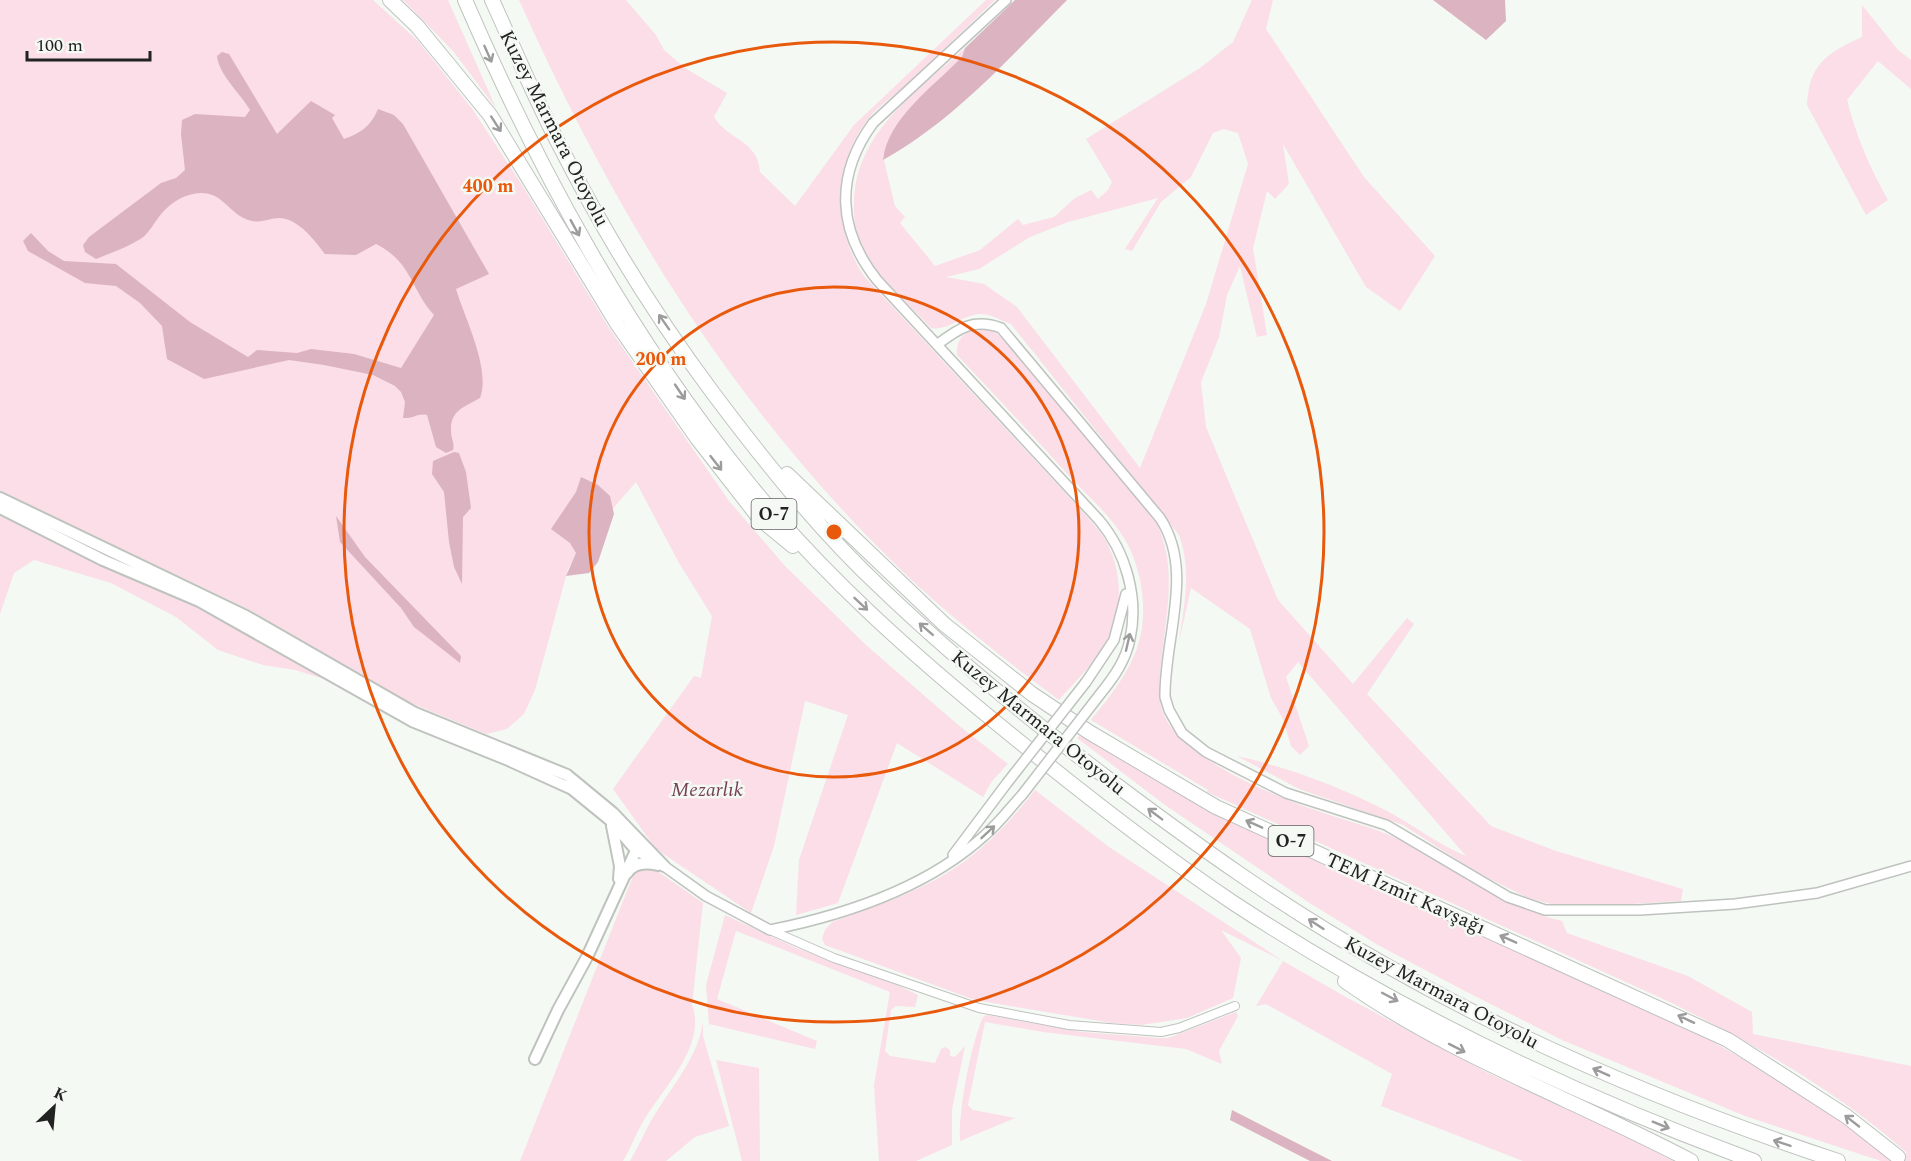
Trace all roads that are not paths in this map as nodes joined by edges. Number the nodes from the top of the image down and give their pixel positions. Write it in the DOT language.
graph roads {
  1 [pos="390,0"];
  2 [pos="465,0"];
  3 [pos="492,0"];
  4 [pos="1006,0"];
  5 [pos="938,344"];
  6 [pos="744,434"];
  7 [pos="0,498"];
  8 [pos="0,508"];
  9 [pos="1129,580"];
  10 [pos="840,585"];
  11 [pos="610,820"];
  12 [pos="638,846"];
  13 [pos="948,862"];
  14 [pos="664,866"];
  15 [pos="1911,866"];
  16 [pos="618,887"];
  17 [pos="1233,902"];
  18 [pos="770,930"];
  19 [pos="1235,1006"];
  20 [pos="535,1059"];
  21 [pos="1898,1157"];
  22 [pos="1691,1161"];
  23 [pos="1754,1161"];
  24 [pos="1838,1161"];
  1 -- 10 [label="highway, one-way"];
  2 -- 10 [label="highway, Kuzey Marmara Otoyolu / O-7, one-way"];
  6 -- 3 [label="highway, Kuzey Marmara Otoyolu / O-7, one-way"];
  4 -- 5 [label="street"];
  5 -- 9 [label="street"];
  5 -- 15 [label="street"];
  21 -- 6 [label="highway, TEM İzmit Kavşağı / O-7, one-way"];
  24 -- 6 [label="highway, Kuzey Marmara Otoyolu / O-7, one-way"];
  7 -- 12 [label="main road"];
  8 -- 11 [label="main road"];
  9 -- 13 [label="street, bridge"];
  13 -- 9 [label="street, one-way, bridge"];
  10 -- 17 [label="highway, Kuzey Marmara Otoyolu / O-7, one-way"];
  11 -- 12 [label="main road"];
  11 -- 16 [label="main road"];
  12 -- 14 [label="main road"];
  12 -- 16 [label="main road"];
  13 -- 18 [label="street"];
  14 -- 16 [label="main road"];
  14 -- 18 [label="street"];
  16 -- 20 [label="main road"];
  17 -- 22 [label="highway, O-7, one-way"];
  17 -- 23 [label="highway, Kuzey Marmara Otoyolu / O-7, one-way"];
  18 -- 19 [label="street"];
}
